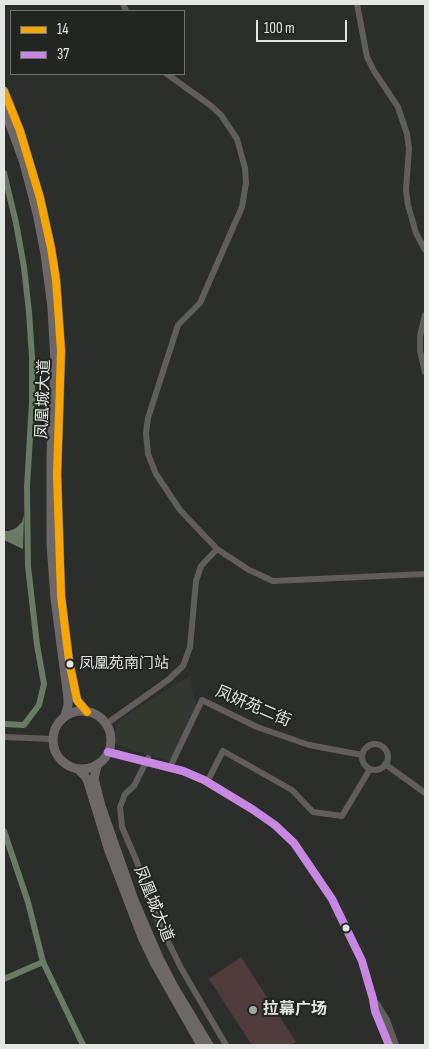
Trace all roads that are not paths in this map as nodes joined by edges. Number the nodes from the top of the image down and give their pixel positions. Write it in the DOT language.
graph roads {
  1 [pos="357,4"];
  2 [pos="168,75"];
  3 [pos="4,91"];
  4 [pos="4,108"];
  5 [pos="425,250"];
  6 [pos="425,315"];
  7 [pos="425,372"];
  8 [pos="217,549"];
  9 [pos="425,574"];
  10 [pos="88,712"];
  11 [pos="65,716"];
  12 [pos="106,724"];
  13 [pos="4,737"];
  14 [pos="52,739"];
  15 [pos="109,750"];
  16 [pos="362,755"];
  17 [pos="147,760"];
  18 [pos="385,764"];
  19 [pos="170,765"];
  20 [pos="97,766"];
  21 [pos="370,769"];
  22 [pos="79,770"];
  23 [pos="183,771"];
  24 [pos="207,782"];
  25 [pos="425,793"];
  26 [pos="373,999"];
  27 [pos="201,1045"];
  28 [pos="209,1045"];
  29 [pos="226,1045"];
  30 [pos="389,1045"];
  31 [pos="395,1045"];
  1 -- 5 [label="street"];
  2 -- 8 [label="street"];
  3 -- 10 [label="main road, 凤凰城大道"];
  4 -- 11 [label="main road, 凤凰城大道"];
  6 -- 7 [label="street"];
  8 -- 9 [label="street"];
  8 -- 12 [label="street"];
  10 -- 11 [label="main road"];
  10 -- 12 [label="main road"];
  11 -- 14 [label="main road"];
  12 -- 15 [label="main road"];
  13 -- 14 [label="street"];
  14 -- 22 [label="main road"];
  15 -- 17 [label="street"];
  15 -- 20 [label="main road"];
  16 -- 18 [label="street"];
  16 -- 19 [label="street, 凤妍苑二街"];
  16 -- 21 [label="street"];
  17 -- 19 [label="street"];
  17 -- 23 [label="street"];
  17 -- 29 [label="street"];
  18 -- 21 [label="street"];
  18 -- 25 [label="street"];
  19 -- 23 [label="street"];
  20 -- 22 [label="main road"];
  20 -- 28 [label="main road, 凤凰城大道"];
  21 -- 24 [label="street"];
  22 -- 27 [label="main road, 凤凰城大道"];
  23 -- 24 [label="street"];
  24 -- 26 [label="street"];
  26 -- 30 [label="street"];
  26 -- 31 [label="street"];
}
